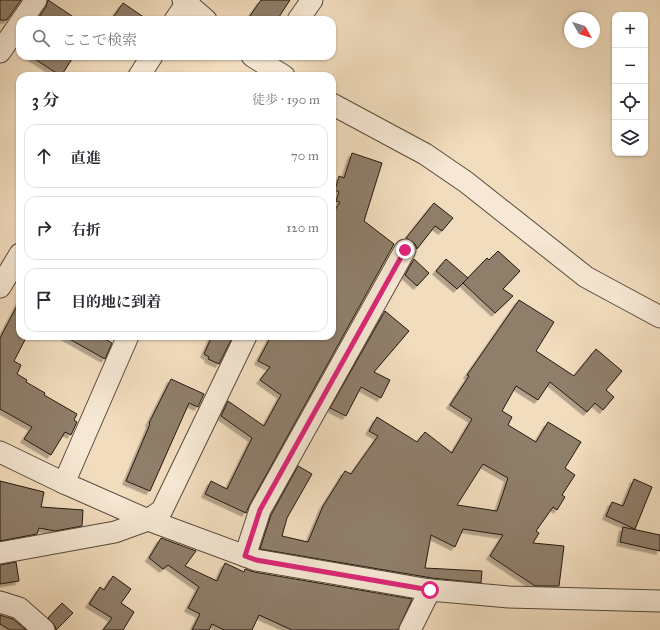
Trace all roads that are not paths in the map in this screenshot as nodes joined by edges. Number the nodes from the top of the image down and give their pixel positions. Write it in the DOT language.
graph roads {
  1 [pos="36,0"];
  2 [pos="312,0"];
  3 [pos="186,1"];
  4 [pos="25,16"];
  5 [pos="177,16"];
  6 [pos="202,16"];
  7 [pos="301,16"];
  8 [pos="16,29"];
  9 [pos="0,52"];
  10 [pos="149,60"];
  11 [pos="262,60"];
  12 [pos="279,67"];
  13 [pos="141,72"];
  14 [pos="336,106"];
  15 [pos="405,250"];
  16 [pos="11,259"];
  17 [pos="0,287"];
  18 [pos="660,317"];
  19 [pos="126,340"];
  20 [pos="244,340"];
  21 [pos="0,452"];
  22 [pos="64,483"];
  23 [pos="148,520"];
  24 [pos="0,553"];
  25 [pos="245,556"];
  26 [pos="430,590"];
  27 [pos="660,601"];
  28 [pos="0,602"];
  29 [pos="44,630"];
  30 [pos="410,630"];
  1 -- 4 [label="street"];
  2 -- 7 [label="street"];
  3 -- 5 [label="street"];
  3 -- 6 [label="street"];
  8 -- 9 [label="street"];
  10 -- 13 [label="street"];
  11 -- 12 [label="street"];
  14 -- 18 [label="street"];
  15 -- 25 [label="street"];
  16 -- 17 [label="street"];
  19 -- 22 [label="street"];
  20 -- 23 [label="street"];
  21 -- 22 [label="street"];
  22 -- 23 [label="street"];
  23 -- 24 [label="street"];
  23 -- 25 [label="street"];
  25 -- 26 [label="street"];
  26 -- 27 [label="street"];
  26 -- 30 [label="street"];
  28 -- 29 [label="street"];
}
